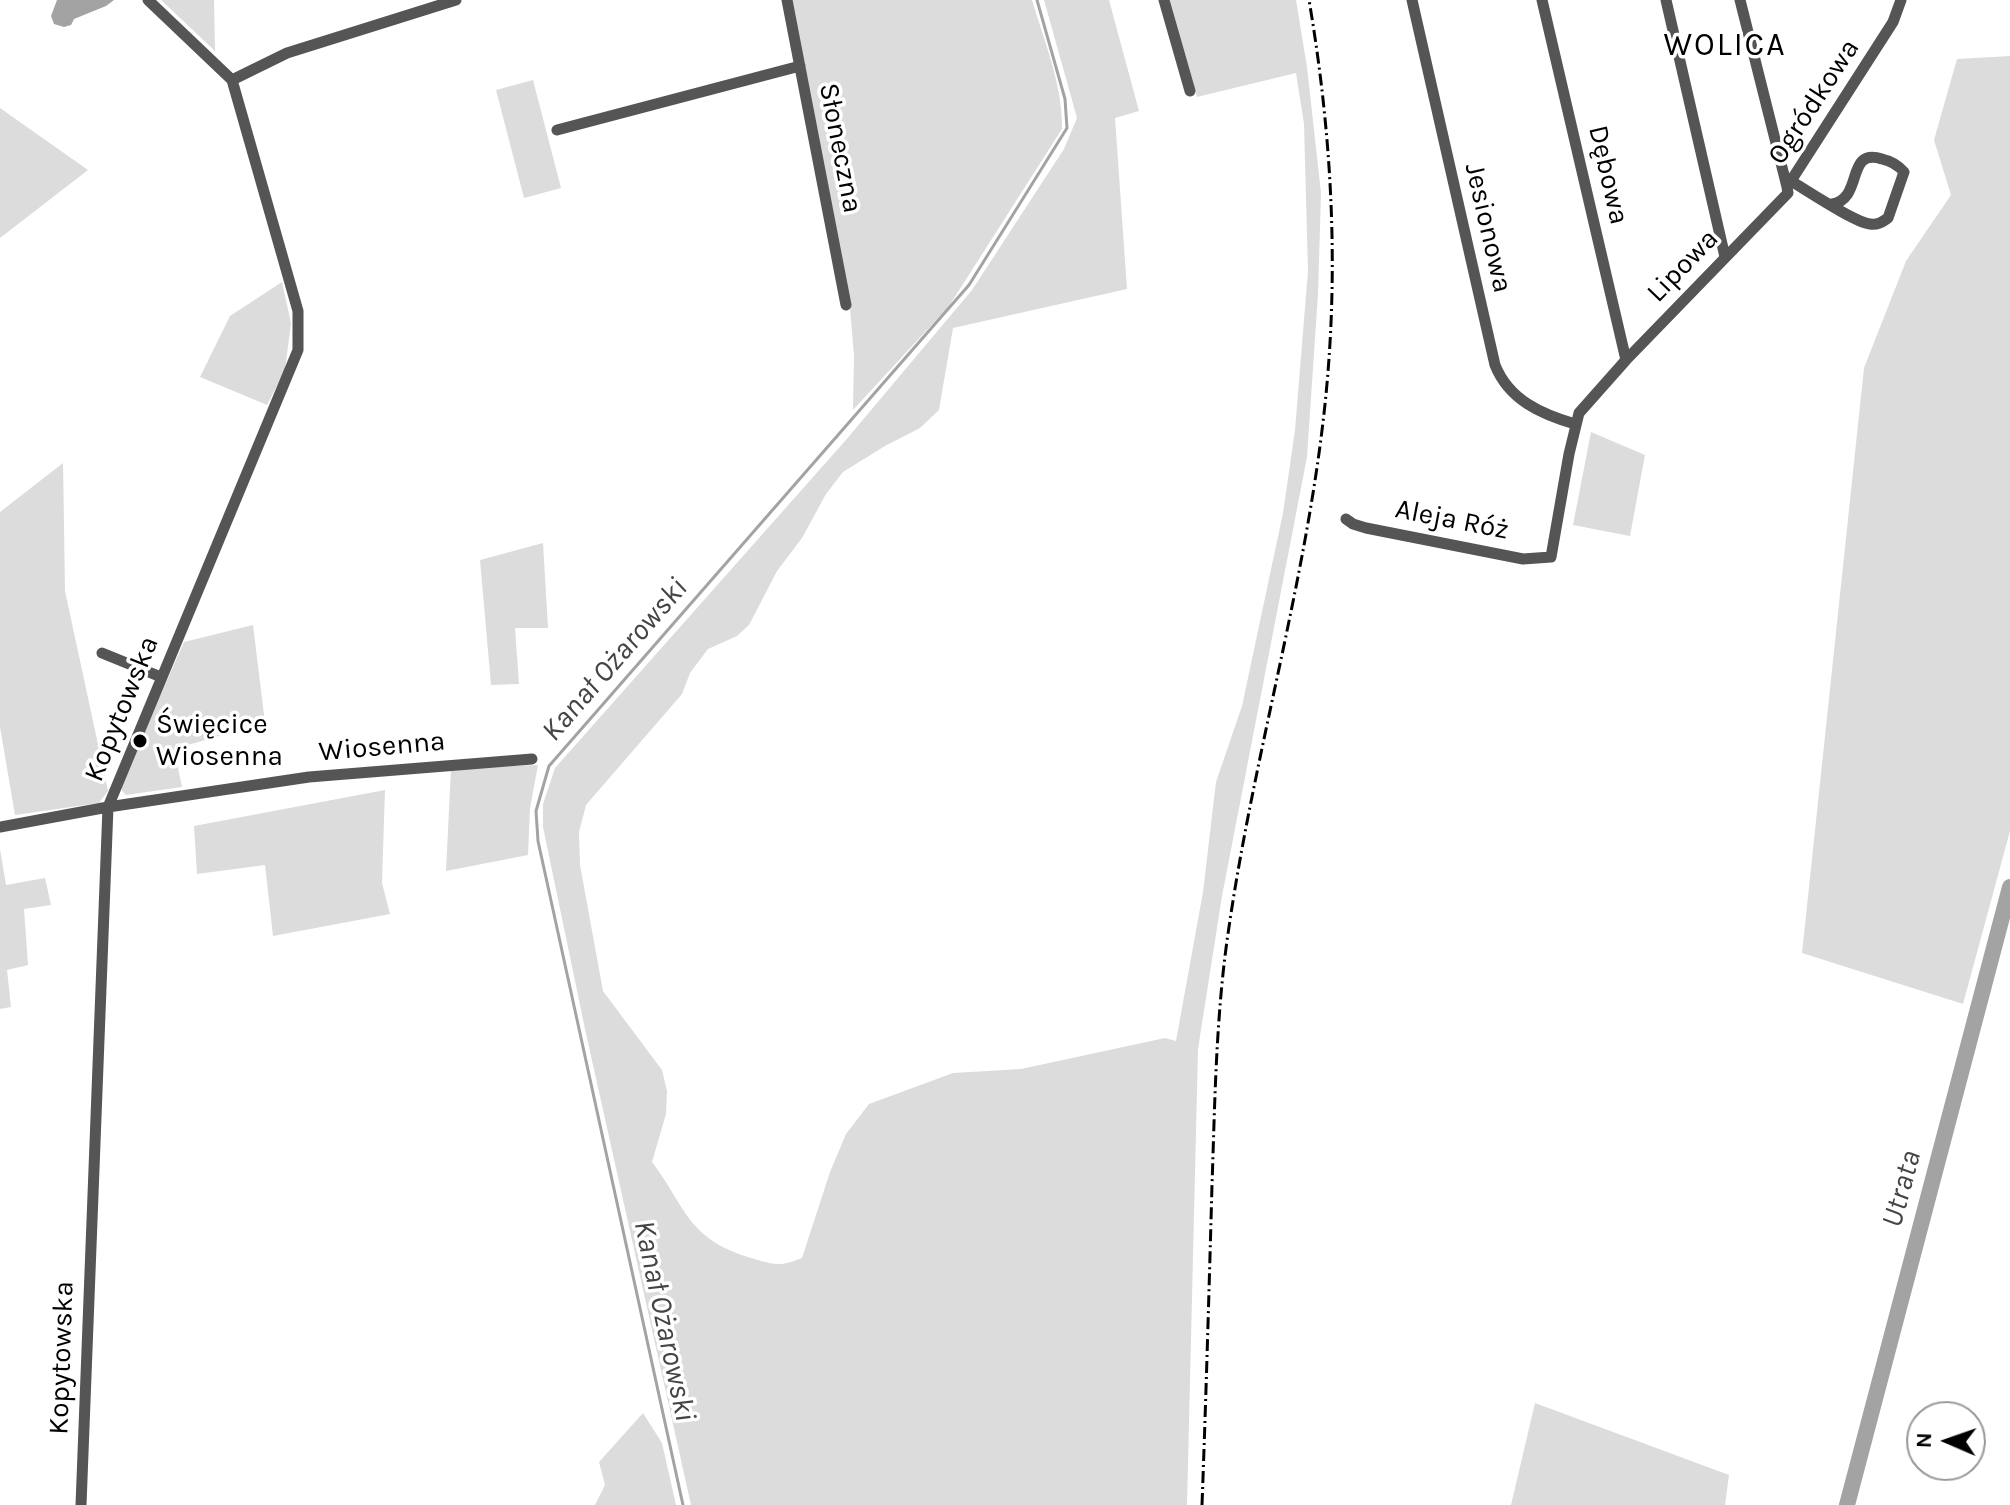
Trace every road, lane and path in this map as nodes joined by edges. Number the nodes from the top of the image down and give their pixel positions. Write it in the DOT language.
graph roads {
  1 [pos="148,0"];
  2 [pos="456,0"];
  3 [pos="787,0"];
  4 [pos="1164,0"];
  5 [pos="1412,0"];
  6 [pos="1542,0"];
  7 [pos="1666,0"];
  8 [pos="1740,0"];
  9 [pos="1901,0"];
  10 [pos="800,66"];
  11 [pos="232,80"];
  12 [pos="1190,91"];
  13 [pos="557,130"];
  14 [pos="1789,184"];
  15 [pos="1832,204"];
  16 [pos="1725,257"];
  17 [pos="846,305"];
  18 [pos="1626,360"];
  19 [pos="1575,424"];
  20 [pos="1346,519"];
  21 [pos="1551,557"];
  22 [pos="102,653"];
  23 [pos="161,677"];
  24 [pos="532,759"];
  25 [pos="108,807"];
  26 [pos="0,827"];
  27 [pos="81,1505"];
  1 -- 11 [label="street"];
  2 -- 11 [label="street"];
  3 -- 10 [label="street, Słoneczna"];
  4 -- 12 [label="street"];
  5 -- 19 [label="street, Jesionowa"];
  6 -- 18 [label="street, Dębowa"];
  7 -- 16 [label="street"];
  8 -- 14 [label="street"];
  9 -- 14 [label="street, Ogródkowa"];
  10 -- 13 [label="street"];
  10 -- 17 [label="street, Słoneczna"];
  11 -- 23 [label="street, Kopytowska"];
  14 -- 15 [label="street"];
  14 -- 16 [label="street, Lipowa"];
  15 -- 15 [label="street"];
  16 -- 18 [label="street, Lipowa"];
  18 -- 19 [label="street, Lipowa"];
  19 -- 21 [label="street, Lipowa"];
  20 -- 21 [label="street, Aleja Róż"];
  22 -- 23 [label="street"];
  23 -- 25 [label="street, Kopytowska"];
  24 -- 25 [label="street, Wiosenna"];
  25 -- 26 [label="street, Wiosenna"];
  25 -- 27 [label="street, Kopytowska"];
}
